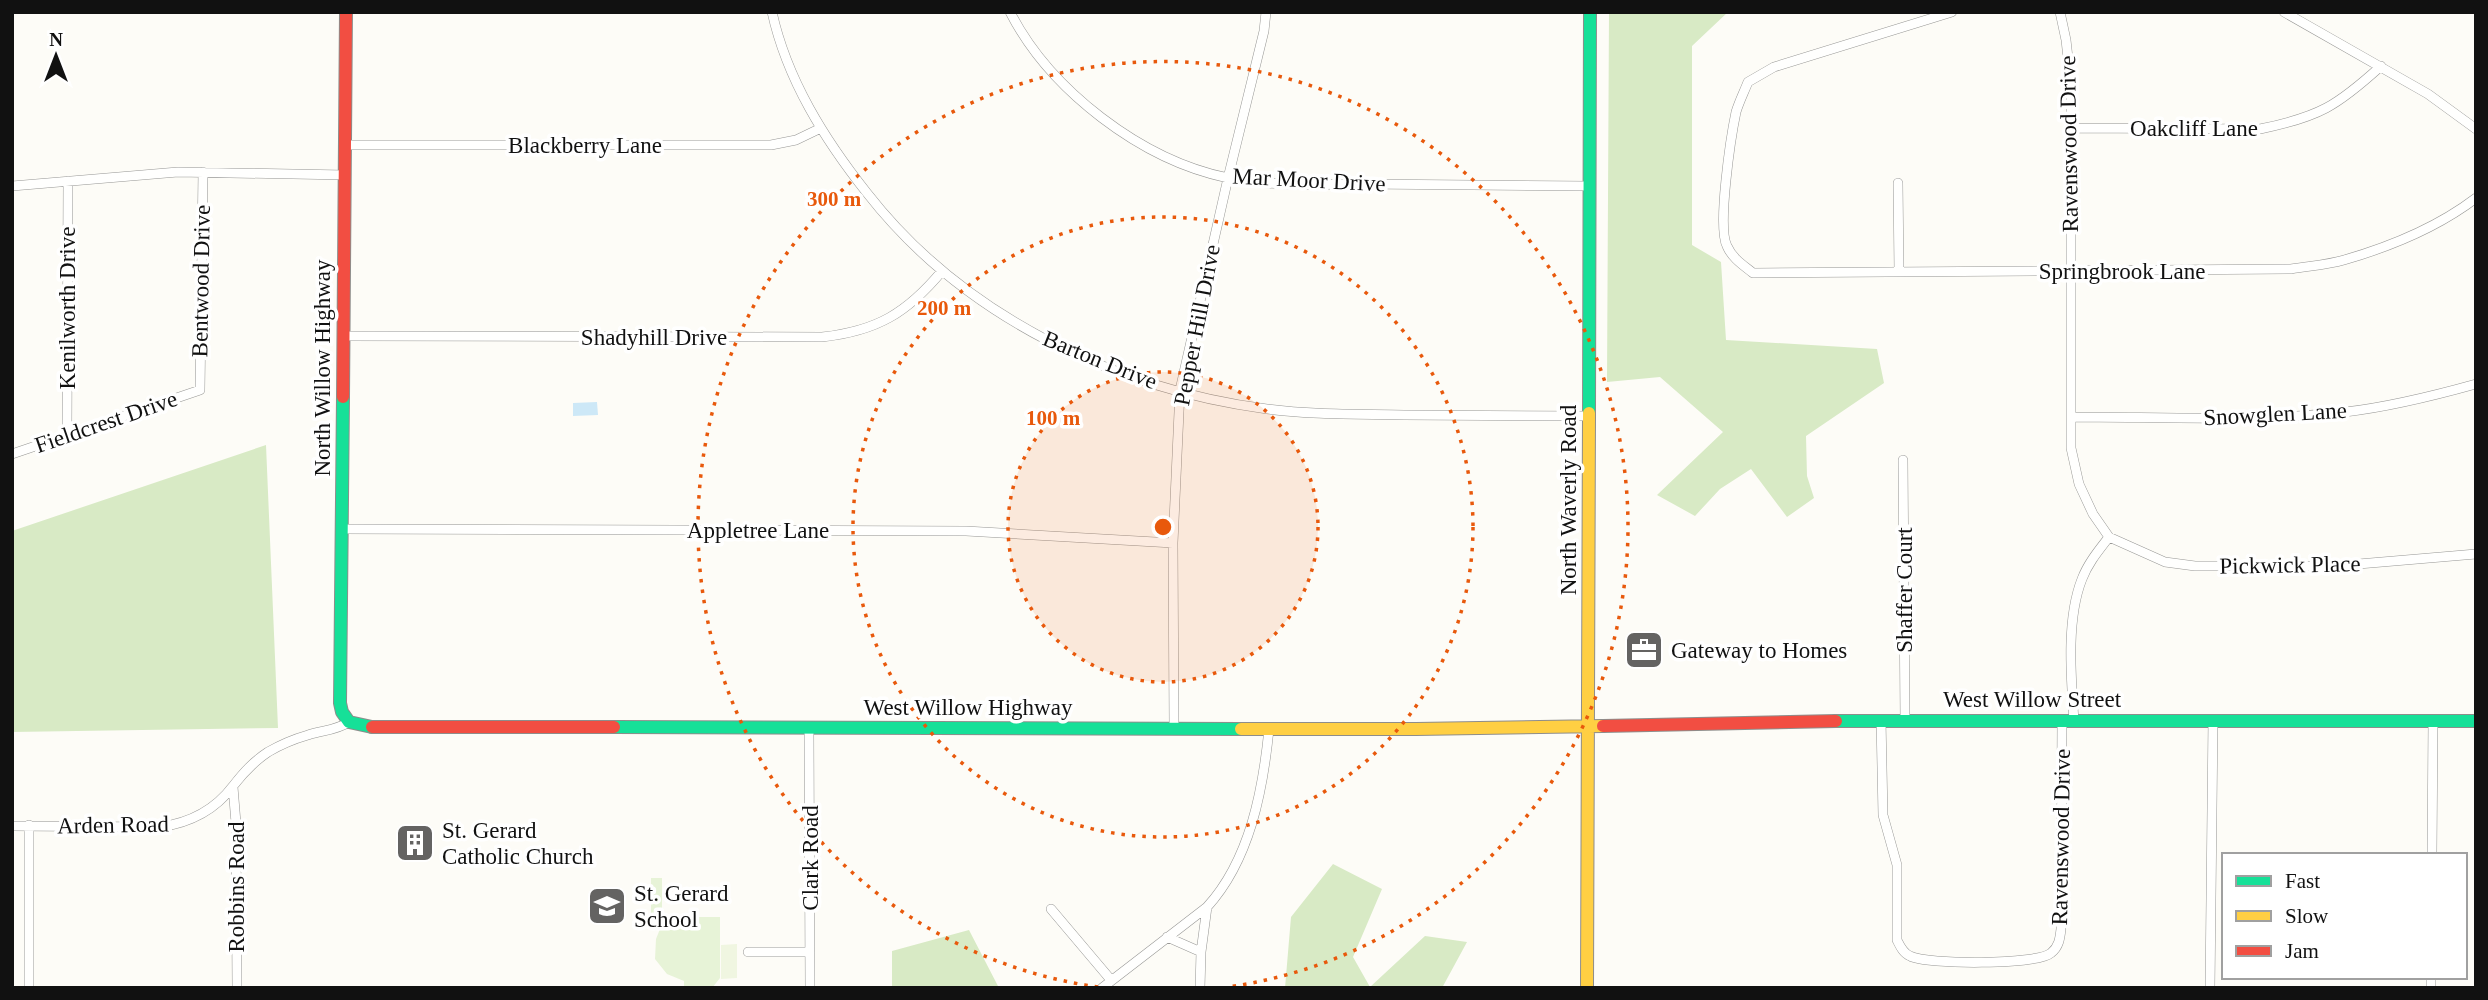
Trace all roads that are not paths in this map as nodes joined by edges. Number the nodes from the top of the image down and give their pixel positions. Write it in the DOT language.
graph roads {
  1 [pos="346,12"];
  2 [pos="772,12"];
  3 [pos="1010,12"];
  4 [pos="1266,12"];
  5 [pos="1590,12"];
  6 [pos="1952,12"];
  7 [pos="2060,12"];
  8 [pos="2284,12"];
  9 [pos="2381,66"];
  10 [pos="821,128"];
  11 [pos="2072,128"];
  12 [pos="2476,129"];
  13 [pos="345,145"];
  14 [pos="203,172"];
  15 [pos="345,175"];
  16 [pos="1228,178"];
  17 [pos="68,181"];
  18 [pos="1898,183"];
  19 [pos="12,186"];
  20 [pos="1588,186"];
  21 [pos="2476,198"];
  22 [pos="942,271"];
  23 [pos="1899,271"];
  24 [pos="2072,271"];
  25 [pos="344,336"];
  26 [pos="2476,384"];
  27 [pos="200,390"];
  28 [pos="1180,390"];
  29 [pos="1590,416"];
  30 [pos="2071,417"];
  31 [pos="66,435"];
  32 [pos="12,454"];
  33 [pos="1903,460"];
  34 [pos="342,529"];
  35 [pos="2109,537"];
  36 [pos="1173,543"];
  37 [pos="2476,554"];
  38 [pos="1881,720"];
  39 [pos="1905,720"];
  40 [pos="2068,720"];
  41 [pos="2213,720"];
  42 [pos="2433,720"];
  43 [pos="2476,721"];
  44 [pos="349,722"];
  45 [pos="1588,725"];
  46 [pos="1174,728"];
  47 [pos="809,729"];
  48 [pos="1269,729"];
  49 [pos="233,787"];
  50 [pos="29,825"];
  51 [pos="12,826"];
  52 [pos="2432,853"];
  53 [pos="2211,876"];
  54 [pos="2222,876"];
  55 [pos="1207,907"];
  56 [pos="1051,909"];
  57 [pos="1167,937"];
  58 [pos="748,952"];
  59 [pos="1201,952"];
  60 [pos="810,953"];
  61 [pos="1111,980"];
  62 [pos="29,988"];
  63 [pos="237,988"];
  64 [pos="810,988"];
  65 [pos="1102,988"];
  66 [pos="1200,988"];
  67 [pos="1587,988"];
  68 [pos="2210,988"];
  1 -- 13 [label="street, North Willow Highway"];
  2 -- 10 [label="street, Barton Drive"];
  3 -- 16 [label="street, Mar Moor Drive"];
  4 -- 16 [label="street, Pepper Hill Drive"];
  5 -- 20 [label="street, North Waverly Road"];
  6 -- 23 [label="street, Springbrook Lane"];
  7 -- 11 [label="street, Ravenswood Drive"];
  8 -- 9 [label="street"];
  9 -- 11 [label="street, Oakcliff Lane"];
  9 -- 12 [label="street"];
  10 -- 13 [label="street, Blackberry Lane"];
  10 -- 22 [label="street, Barton Drive"];
  11 -- 24 [label="street, Ravenswood Drive"];
  13 -- 15 [label="street, North Willow Highway"];
  14 -- 15 [label="street"];
  14 -- 17 [label="street"];
  14 -- 27 [label="street, Bentwood Drive"];
  15 -- 25 [label="street, North Willow Highway"];
  16 -- 20 [label="street, Mar Moor Drive"];
  16 -- 28 [label="street, Pepper Hill Drive"];
  17 -- 19 [label="street"];
  17 -- 31 [label="street, Kenilworth Drive"];
  18 -- 23 [label="street"];
  20 -- 29 [label="street, North Waverly Road"];
  21 -- 24 [label="street, Springbrook Lane"];
  22 -- 25 [label="street, Shadyhill Drive"];
  22 -- 28 [label="street, Barton Drive"];
  23 -- 24 [label="street, Springbrook Lane"];
  24 -- 30 [label="street, Ravenswood Drive"];
  25 -- 34 [label="street, North Willow Highway"];
  26 -- 30 [label="street, Snowglen Lane"];
  27 -- 31 [label="street, Fieldcrest Drive"];
  28 -- 29 [label="street, Barton Drive"];
  28 -- 36 [label="street, Pepper Hill Drive"];
  29 -- 45 [label="street, North Waverly Road"];
  30 -- 35 [label="street, Ravenswood Drive"];
  31 -- 32 [label="street, Fieldcrest Drive"];
  33 -- 39 [label="street, Shaffer Court"];
  34 -- 36 [label="street, Appletree Lane"];
  34 -- 44 [label="street, North Willow Highway"];
  35 -- 37 [label="street, Pickwick Place"];
  35 -- 40 [label="street, Ravenswood Drive"];
  36 -- 46 [label="street, Pepper Hill Drive"];
  38 -- 39 [label="street, West Willow Street"];
  38 -- 40 [label="street, Ravenswood Drive"];
  38 -- 45 [label="street, West Willow Street"];
  39 -- 40 [label="street, West Willow Street"];
  40 -- 41 [label="street, West Willow Street"];
  41 -- 42 [label="street, West Willow Street"];
  41 -- 53 [label="street"];
  42 -- 43 [label="street, West Willow Street"];
  42 -- 52 [label="street"];
  44 -- 47 [label="street, West Willow Highway"];
  44 -- 49 [label="street, Arden Road"];
  45 -- 48 [label="street, West Willow Highway"];
  45 -- 67 [label="street, North Waverly Road"];
  46 -- 47 [label="street, West Willow Highway"];
  46 -- 48 [label="street, West Willow Highway"];
  47 -- 60 [label="street, Clark Road"];
  48 -- 55 [label="street"];
  49 -- 50 [label="street, Arden Road"];
  49 -- 63 [label="street, Robbins Road"];
  50 -- 51 [label="street, Arden Road"];
  50 -- 62 [label="street"];
  53 -- 54 [label="street"];
  53 -- 68 [label="street"];
  55 -- 57 [label="street"];
  55 -- 59 [label="street"];
  56 -- 61 [label="street"];
  57 -- 59 [label="street"];
  57 -- 61 [label="street"];
  58 -- 60 [label="street"];
  59 -- 66 [label="street"];
  60 -- 64 [label="street, Clark Road"];
  61 -- 65 [label="street"];
}
